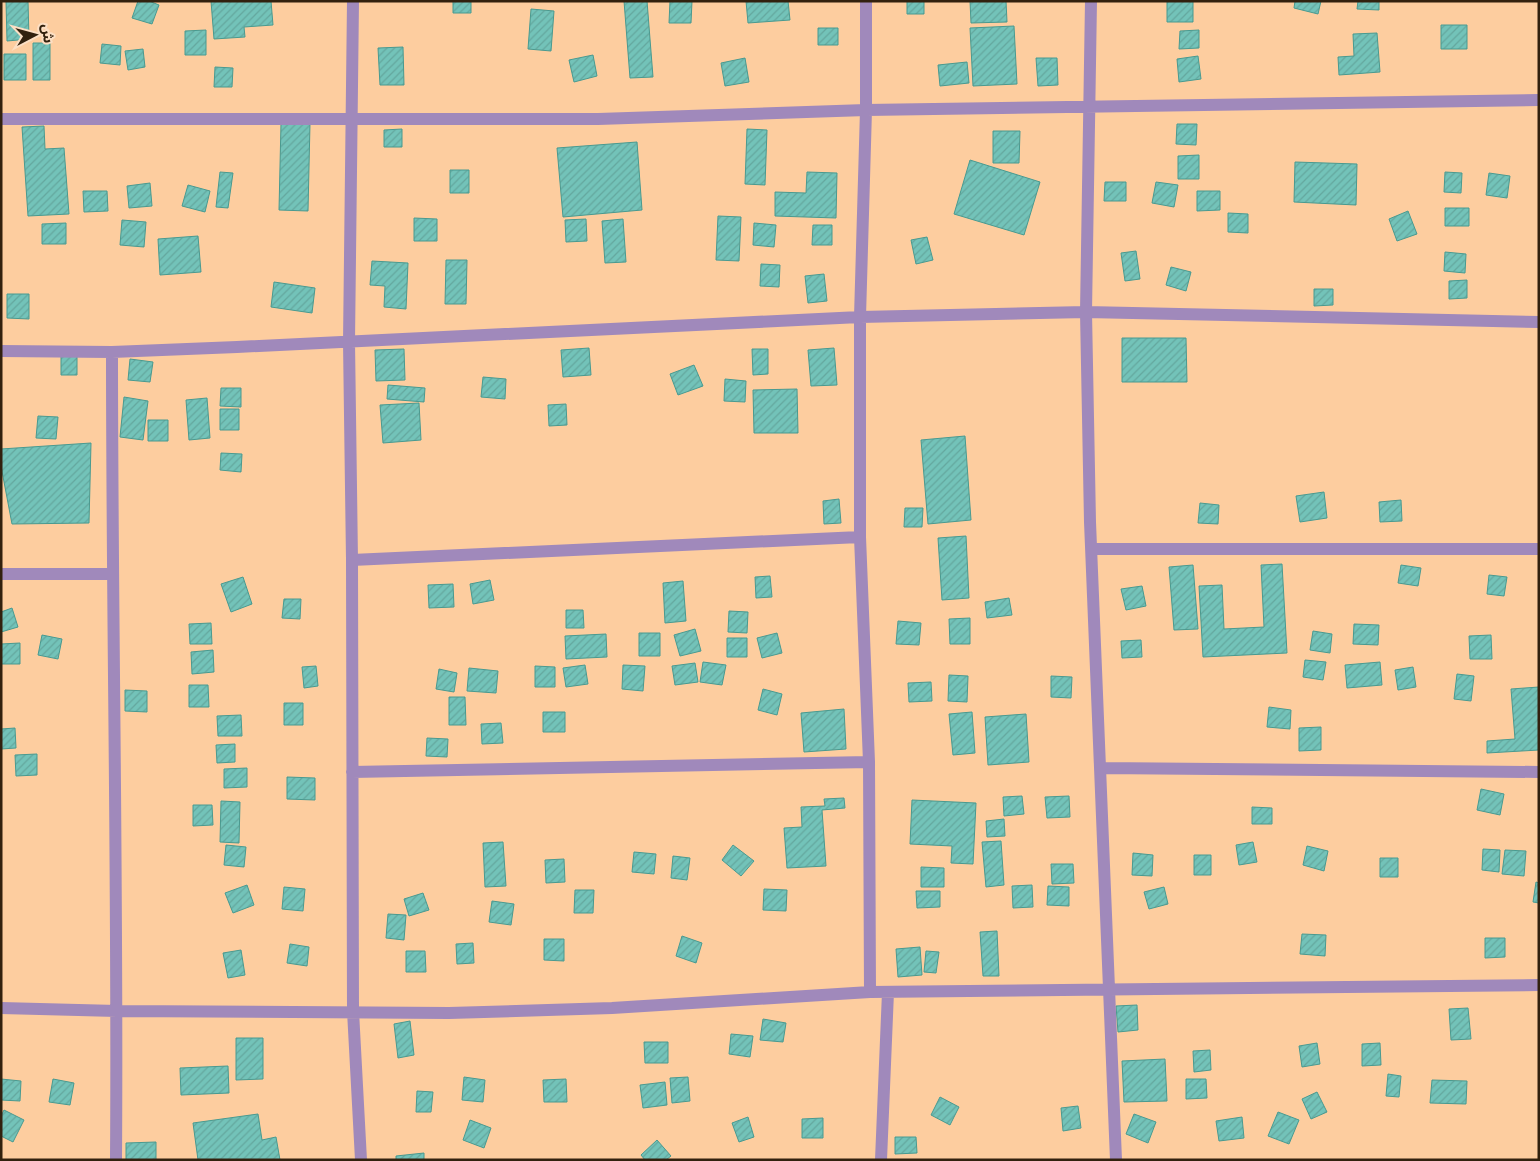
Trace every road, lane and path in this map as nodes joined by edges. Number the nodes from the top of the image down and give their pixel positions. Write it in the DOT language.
graph roads {
  1 [pos="353,1"];
  2 [pos="866,1"];
  3 [pos="1090,1"];
  4 [pos="1539,100"];
  5 [pos="1088,108"];
  6 [pos="866,110"];
  7 [pos="1,119"];
  8 [pos="353,120"];
  9 [pos="1086,312"];
  10 [pos="860,317"];
  11 [pos="1539,322"];
  12 [pos="349,342"];
  13 [pos="1,351"];
  14 [pos="112,352"];
  15 [pos="860,537"];
  16 [pos="1092,549"];
  17 [pos="1539,549"];
  18 [pos="352,560"];
  19 [pos="1,574"];
  20 [pos="112,574"];
  21 [pos="868,762"];
  22 [pos="1101,768"];
  23 [pos="352,772"];
  24 [pos="1539,772"];
  25 [pos="1539,985"];
  26 [pos="1108,989"];
  27 [pos="870,992"];
  28 [pos="888,992"];
  29 [pos="1,1008"];
  30 [pos="117,1012"];
  31 [pos="353,1012"];
  32 [pos="116,1160"];
  33 [pos="361,1160"];
  34 [pos="881,1160"];
  35 [pos="1116,1160"];
  1 -- 8 [label="street"];
  2 -- 6 [label="street"];
  3 -- 5 [label="street"];
  4 -- 5 [label="street"];
  5 -- 6 [label="street"];
  5 -- 9 [label="street"];
  6 -- 8 [label="street"];
  6 -- 10 [label="street"];
  7 -- 8 [label="street"];
  8 -- 12 [label="street"];
  9 -- 10 [label="street"];
  9 -- 11 [label="street"];
  9 -- 16 [label="street"];
  10 -- 12 [label="street"];
  10 -- 15 [label="street"];
  12 -- 14 [label="street"];
  12 -- 18 [label="street"];
  13 -- 14 [label="street"];
  14 -- 20 [label="street"];
  15 -- 18 [label="street"];
  15 -- 21 [label="street"];
  16 -- 17 [label="street"];
  16 -- 22 [label="street"];
  18 -- 23 [label="street"];
  19 -- 20 [label="street"];
  20 -- 30 [label="street"];
  21 -- 23 [label="street"];
  21 -- 27 [label="street"];
  22 -- 24 [label="street"];
  22 -- 26 [label="street"];
  23 -- 31 [label="street"];
  25 -- 26 [label="street"];
  26 -- 28 [label="street"];
  26 -- 35 [label="street"];
  27 -- 28 [label="street"];
  27 -- 31 [label="street"];
  28 -- 34 [label="street"];
  29 -- 30 [label="street"];
  30 -- 31 [label="street"];
  30 -- 32 [label="street"];
  31 -- 33 [label="street"];
}
